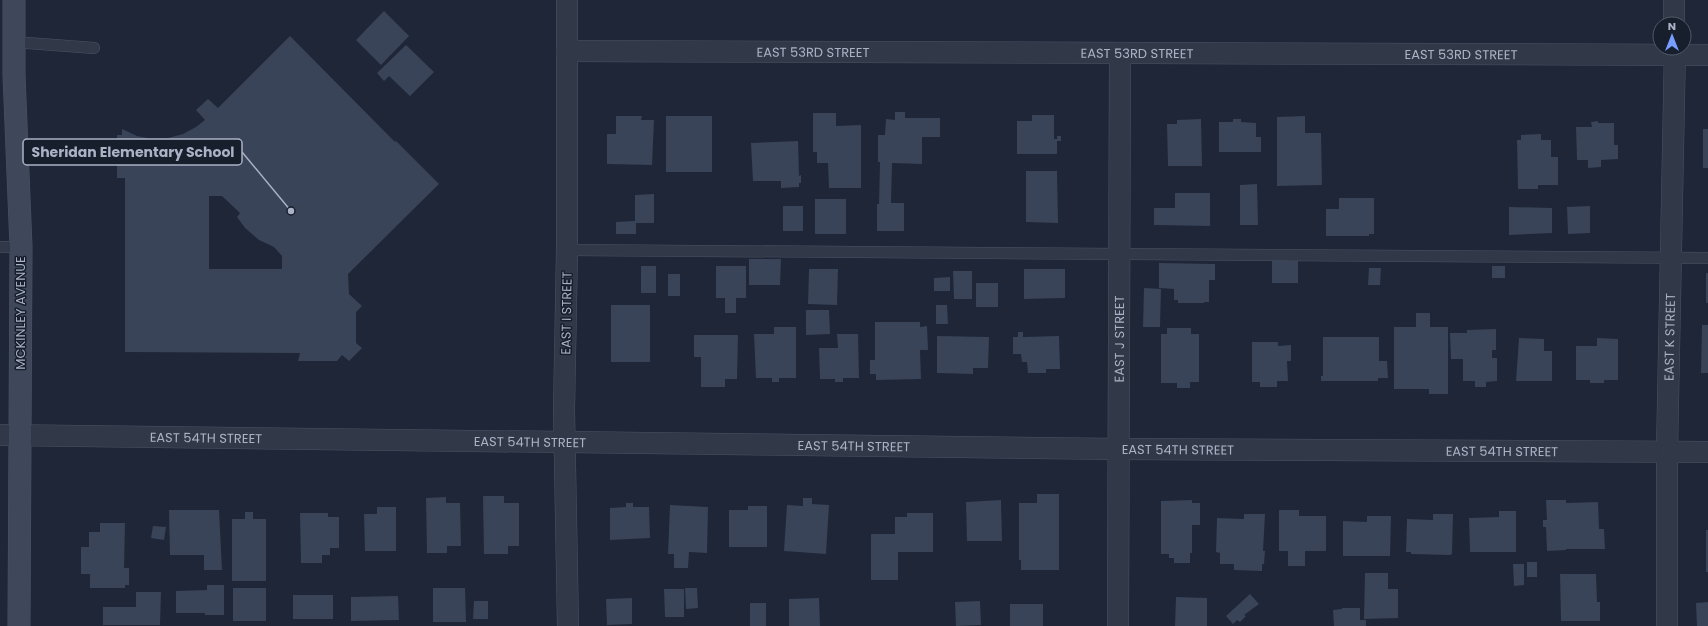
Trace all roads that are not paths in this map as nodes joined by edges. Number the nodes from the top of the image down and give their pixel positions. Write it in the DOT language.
graph roads {
  1 [pos="14,0"];
  2 [pos="567,0"];
  3 [pos="1674,0"];
  4 [pos="1674,16"];
  5 [pos="7,42"];
  6 [pos="94,48"];
  7 [pos="567,51"];
  8 [pos="1652,52"];
  9 [pos="1120,53"];
  10 [pos="1692,54"];
  11 [pos="1708,55"];
  12 [pos="1675,56"];
  13 [pos="10,247"];
  14 [pos="567,250"];
  15 [pos="1118,254"];
  16 [pos="1671,257"];
  17 [pos="1708,258"];
  18 [pos="10,435"];
  19 [pos="564,442"];
  20 [pos="1118,449"];
  21 [pos="1667,452"];
  22 [pos="1708,452"];
  23 [pos="19,626"];
  24 [pos="568,626"];
  25 [pos="1118,626"];
  26 [pos="1667,626"];
  1 -- 5 [label="main road, MCKINLEY AVENUE"];
  2 -- 7 [label="street, EAST I STREET"];
  3 -- 4 [label="street"];
  5 -- 6 [label="lane"];
  5 -- 13 [label="main road, MCKINLEY AVENUE"];
  7 -- 9 [label="street, EAST 53RD STREET"];
  7 -- 14 [label="street, EAST I STREET"];
  8 -- 9 [label="street, EAST 53RD STREET"];
  9 -- 15 [label="street, EAST J STREET"];
  10 -- 11 [label="street, EAST 53RD STREET"];
  12 -- 16 [label="street, EAST K STREET"];
  13 -- 18 [label="main road, MCKINLEY AVENUE"];
  14 -- 15 [label="lane"];
  14 -- 19 [label="street, EAST I STREET"];
  15 -- 16 [label="lane"];
  15 -- 20 [label="street, EAST J STREET"];
  16 -- 17 [label="lane"];
  16 -- 21 [label="street, EAST K STREET"];
  18 -- 19 [label="street, EAST 54TH STREET"];
  18 -- 23 [label="main road, MCKINLEY AVENUE"];
  19 -- 20 [label="street, EAST 54TH STREET"];
  19 -- 24 [label="street, EAST I STREET"];
  20 -- 21 [label="street, EAST 54TH STREET"];
  20 -- 25 [label="street, EAST J STREET"];
  21 -- 22 [label="street, EAST 54TH STREET"];
  21 -- 26 [label="street, EAST K STREET"];
}
